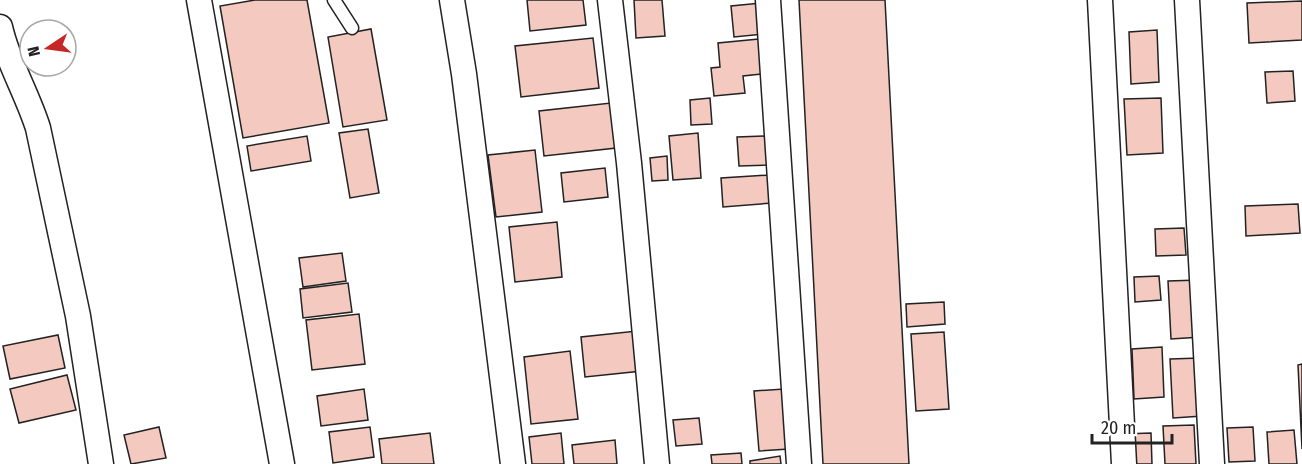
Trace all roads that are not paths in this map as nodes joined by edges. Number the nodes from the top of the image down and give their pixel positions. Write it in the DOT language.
graph roads {
  1 [pos="199,0"];
  2 [pos="334,0"];
  3 [pos="452,0"];
  4 [pos="610,0"];
  5 [pos="768,0"];
  6 [pos="1100,0"];
  7 [pos="1187,0"];
  8 [pos="0,27"];
  9 [pos="352,28"];
  10 [pos="101,464"];
  11 [pos="282,464"];
  12 [pos="513,464"];
  13 [pos="657,464"];
  14 [pos="799,464"];
  15 [pos="1124,464"];
  16 [pos="1212,464"];
  1 -- 11 [label="street"];
  2 -- 9 [label="lane"];
  3 -- 12 [label="street"];
  4 -- 13 [label="street"];
  5 -- 14 [label="street"];
  6 -- 15 [label="street"];
  7 -- 16 [label="street"];
  8 -- 10 [label="street"];
}
